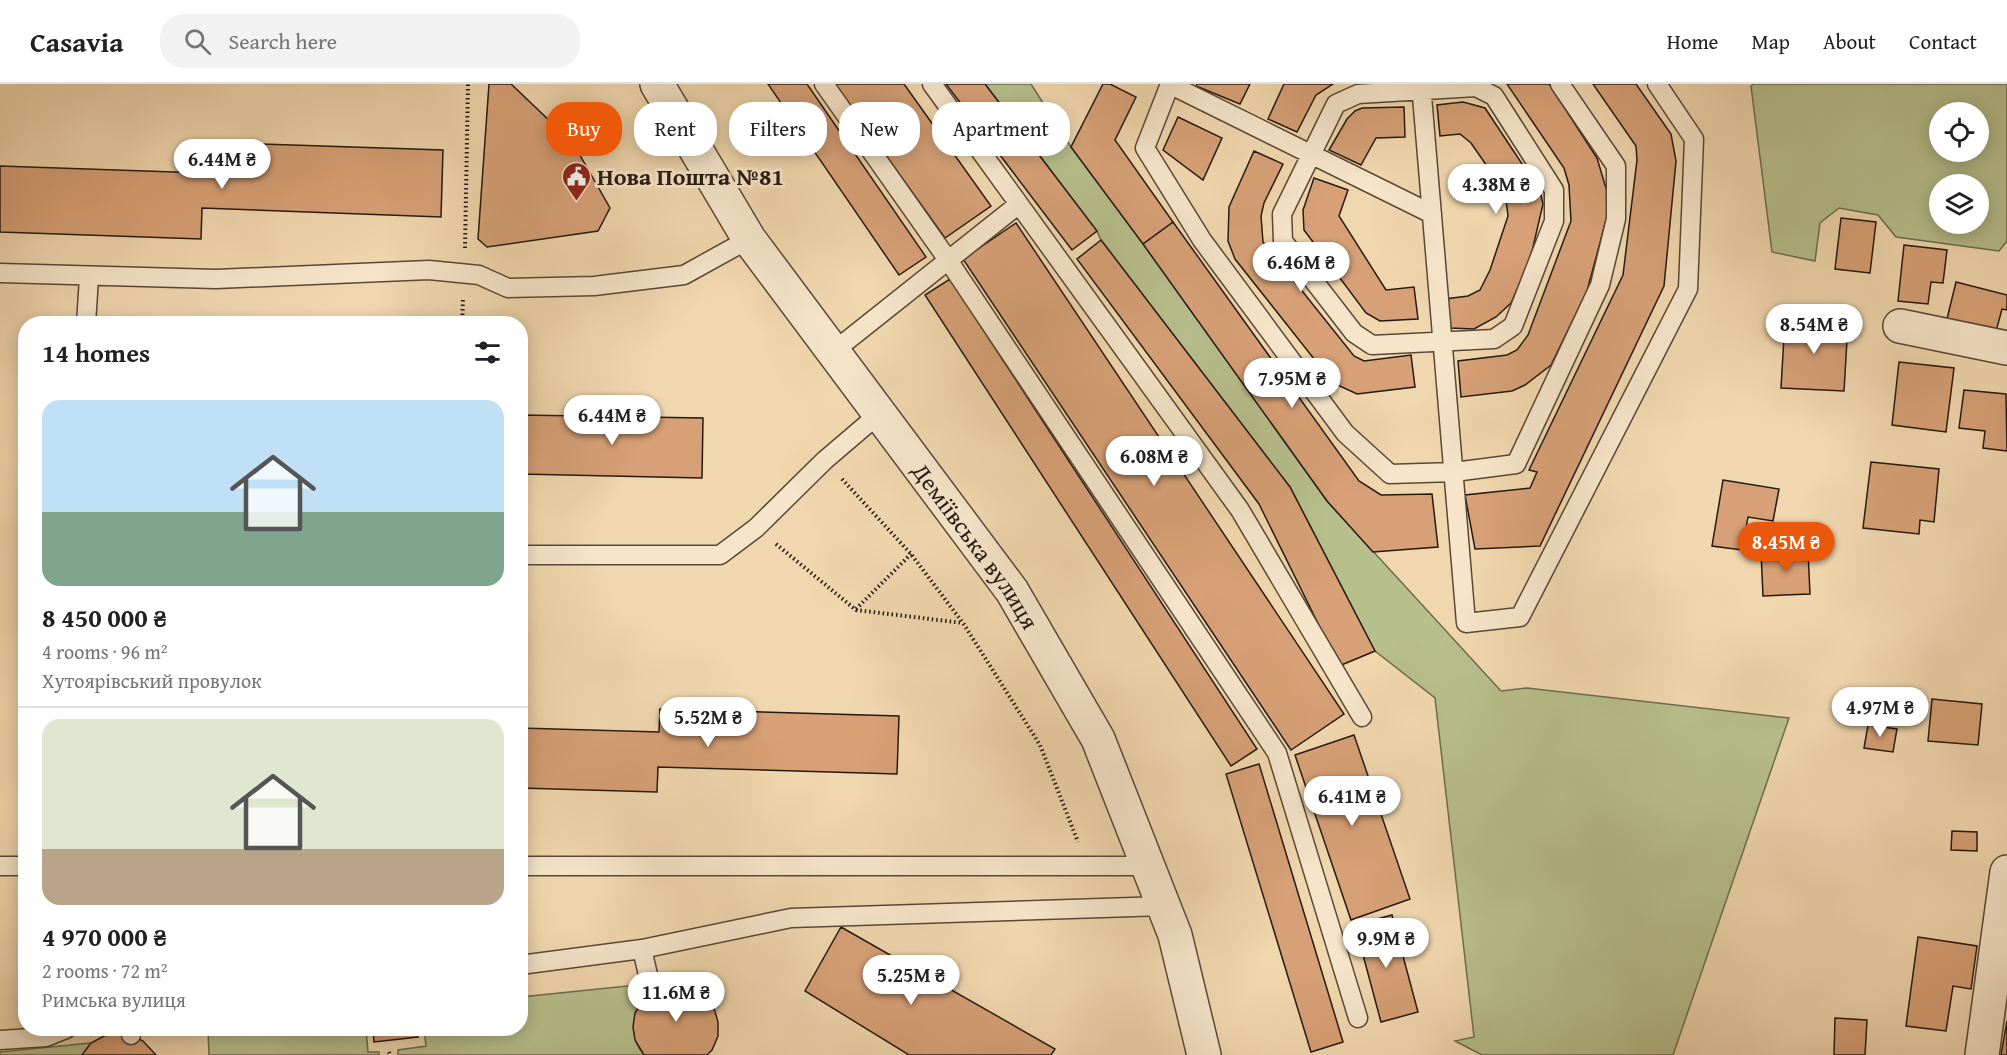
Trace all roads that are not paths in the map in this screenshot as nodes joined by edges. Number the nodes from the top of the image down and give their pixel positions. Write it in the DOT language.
graph roads {
  1 [pos="657,84"];
  2 [pos="824,84"];
  3 [pos="932,84"];
  4 [pos="1169,84"];
  5 [pos="1560,84"];
  6 [pos="1657,84"];
  7 [pos="1421,88"];
  8 [pos="1310,154"];
  9 [pos="1019,204"];
  10 [pos="1432,214"];
  11 [pos="748,239"];
  12 [pos="948,261"];
  13 [pos="0,273"];
  14 [pos="89,277"];
  15 [pos="87,316"];
  16 [pos="1900,326"];
  17 [pos="1443,342"];
  18 [pos="2007,348"];
  19 [pos="834,351"];
  20 [pos="879,414"];
  21 [pos="1454,472"];
  22 [pos="528,555"];
  23 [pos="1362,717"];
  24 [pos="0,866"];
  25 [pos="18,866"];
  26 [pos="528,866"];
  27 [pos="1147,866"];
  28 [pos="2007,872"];
  29 [pos="1164,906"];
  30 [pos="642,949"];
  31 [pos="528,964"];
  32 [pos="652,992"];
  33 [pos="1358,1018"];
  34 [pos="48,1036"];
  35 [pos="0,1040"];
  36 [pos="1204,1055"];
  37 [pos="1983,1055"];
  1 -- 11 [label="street, Деміївська вулиця"];
  2 -- 12 [label="lane"];
  3 -- 9 [label="lane"];
  4 -- 8 [label="lane"];
  4 -- 21 [label="lane"];
  5 -- 21 [label="lane"];
  6 -- 21 [label="lane"];
  7 -- 8 [label="lane"];
  7 -- 10 [label="lane"];
  7 -- 17 [label="lane"];
  8 -- 10 [label="lane"];
  8 -- 17 [label="lane"];
  9 -- 12 [label="lane"];
  9 -- 23 [label="lane"];
  10 -- 17 [label="lane"];
  11 -- 14 [label="lane"];
  11 -- 19 [label="street, Деміївська вулиця"];
  12 -- 19 [label="lane"];
  12 -- 33 [label="lane"];
  13 -- 14 [label="lane"];
  14 -- 15 [label="lane"];
  16 -- 18 [label="street"];
  17 -- 21 [label="lane"];
  19 -- 20 [label="street, Деміївська вулиця"];
  20 -- 22 [label="lane"];
  20 -- 27 [label="street, Деміївська вулиця"];
  24 -- 25 [label="lane"];
  26 -- 27 [label="lane"];
  27 -- 29 [label="street, Деміївська вулиця"];
  28 -- 37 [label="street"];
  29 -- 30 [label="lane"];
  29 -- 36 [label="street, Деміївська вулиця"];
  30 -- 31 [label="lane"];
  30 -- 32 [label="lane"];
  34 -- 35 [label="lane"];
}
